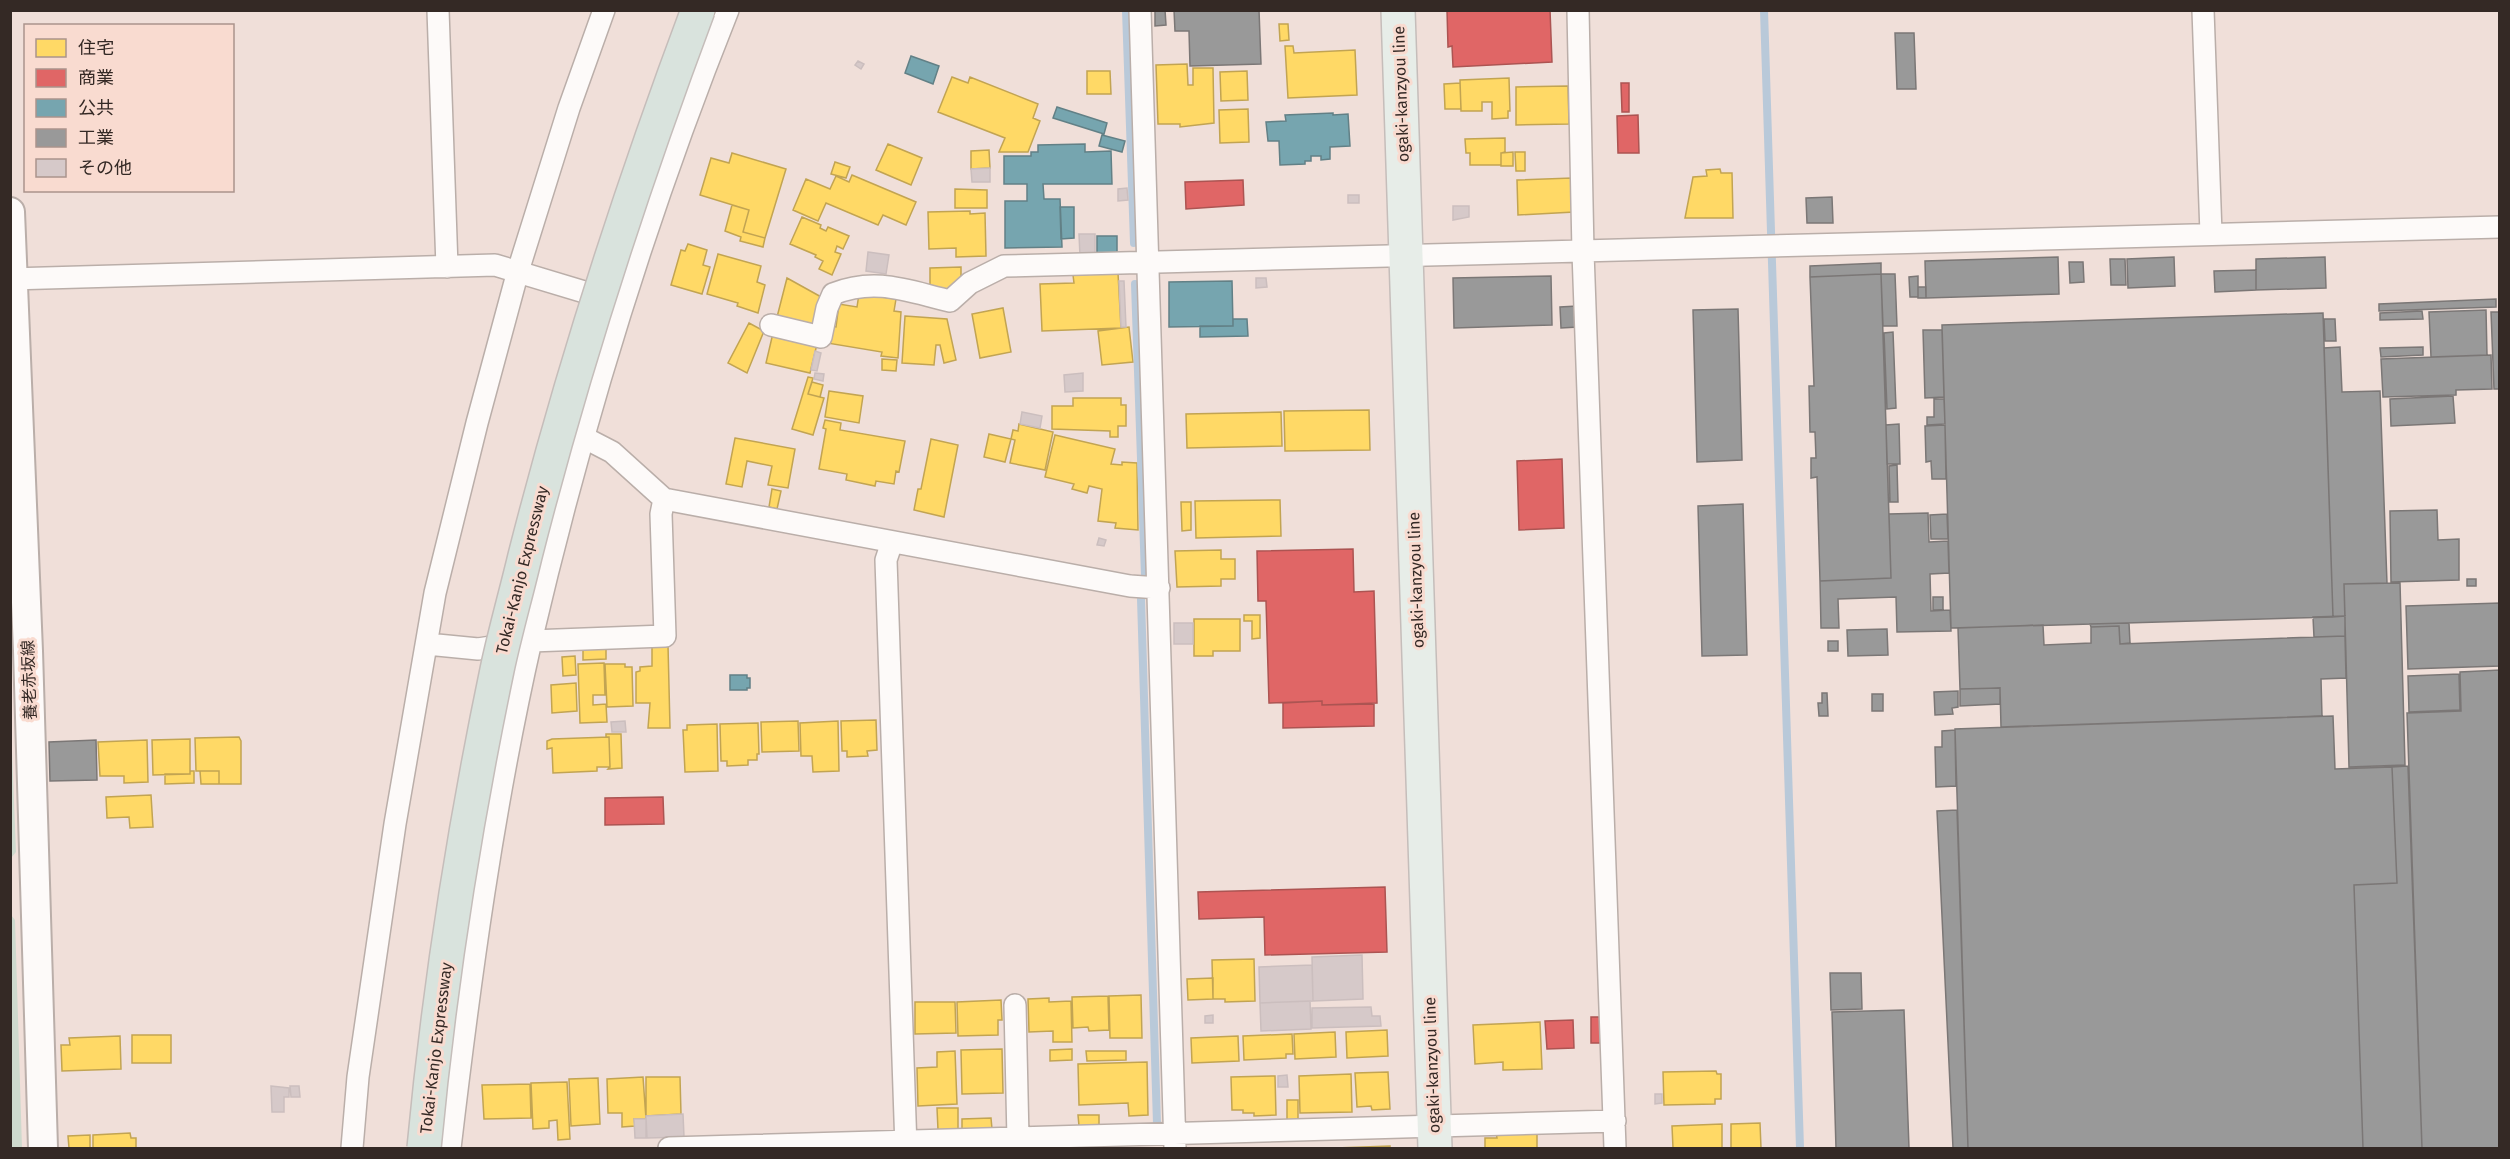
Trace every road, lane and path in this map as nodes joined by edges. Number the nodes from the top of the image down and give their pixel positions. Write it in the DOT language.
graph roads {
  1 [pos="438,10"];
  2 [pos="604,10"];
  3 [pos="698,10"];
  4 [pos="728,10"];
  5 [pos="1140,10"];
  6 [pos="1398,10"];
  7 [pos="1578,10"];
  8 [pos="2203,10"];
  9 [pos="10,212"];
  10 [pos="2499,227"];
  11 [pos="2211,234"];
  12 [pos="1583,252"];
  13 [pos="1406,255"];
  14 [pos="1148,263"];
  15 [pos="447,267"];
  16 [pos="518,271"];
  17 [pos="12,279"];
  18 [pos="623,303"];
  19 [pos="771,325"];
  20 [pos="584,437"];
  21 [pos="664,499"];
  22 [pos="892,542"];
  23 [pos="1160,588"];
  24 [pos="531,641"];
  25 [pos="427,644"];
  26 [pos="19,651"];
  27 [pos="1014,1005"];
  28 [pos="1615,1121"];
  29 [pos="1434,1137"];
  30 [pos="1018,1140"];
  31 [pos="1175,1142"];
  32 [pos="906,1146"];
  33 [pos="44,1149"];
  34 [pos="352,1149"];
  35 [pos="424,1149"];
  36 [pos="450,1149"];
  37 [pos="669,1149"];
  38 [pos="1615,1149"];
  1 -- 15 [label="street"];
  2 -- 16 [label="street"];
  3 -- 35 [label="highway, Tokai-Kanjo Expressway, bridge"];
  4 -- 18 [label="street"];
  5 -- 14 [label="street"];
  6 -- 13 [label="main road, ogaki-kanzyou line"];
  7 -- 12 [label="street"];
  8 -- 11 [label="street"];
  9 -- 17 [label="main road, 養老赤坂線"];
  10 -- 11 [label="street"];
  11 -- 12 [label="street"];
  12 -- 13 [label="street"];
  12 -- 28 [label="street"];
  13 -- 14 [label="street"];
  13 -- 29 [label="main road, ogaki-kanzyou line"];
  14 -- 19 [label="street"];
  14 -- 23 [label="street"];
  15 -- 16 [label="street"];
  15 -- 17 [label="street"];
  16 -- 18 [label="street"];
  16 -- 25 [label="street"];
  17 -- 26 [label="main road, 養老赤坂線"];
  18 -- 20 [label="street"];
  20 -- 21 [label="street"];
  20 -- 24 [label="street"];
  21 -- 22 [label="street"];
  21 -- 24 [label="street"];
  22 -- 23 [label="street"];
  22 -- 32 [label="street"];
  23 -- 31 [label="street"];
  24 -- 25 [label="street"];
  24 -- 36 [label="street"];
  25 -- 34 [label="street"];
  26 -- 33 [label="main road, 養老赤坂線"];
  27 -- 30 [label="street"];
  28 -- 29 [label="street"];
  28 -- 38 [label="street"];
  29 -- 31 [label="street"];
  30 -- 31 [label="street"];
  30 -- 32 [label="street"];
  32 -- 37 [label="street"];
}
